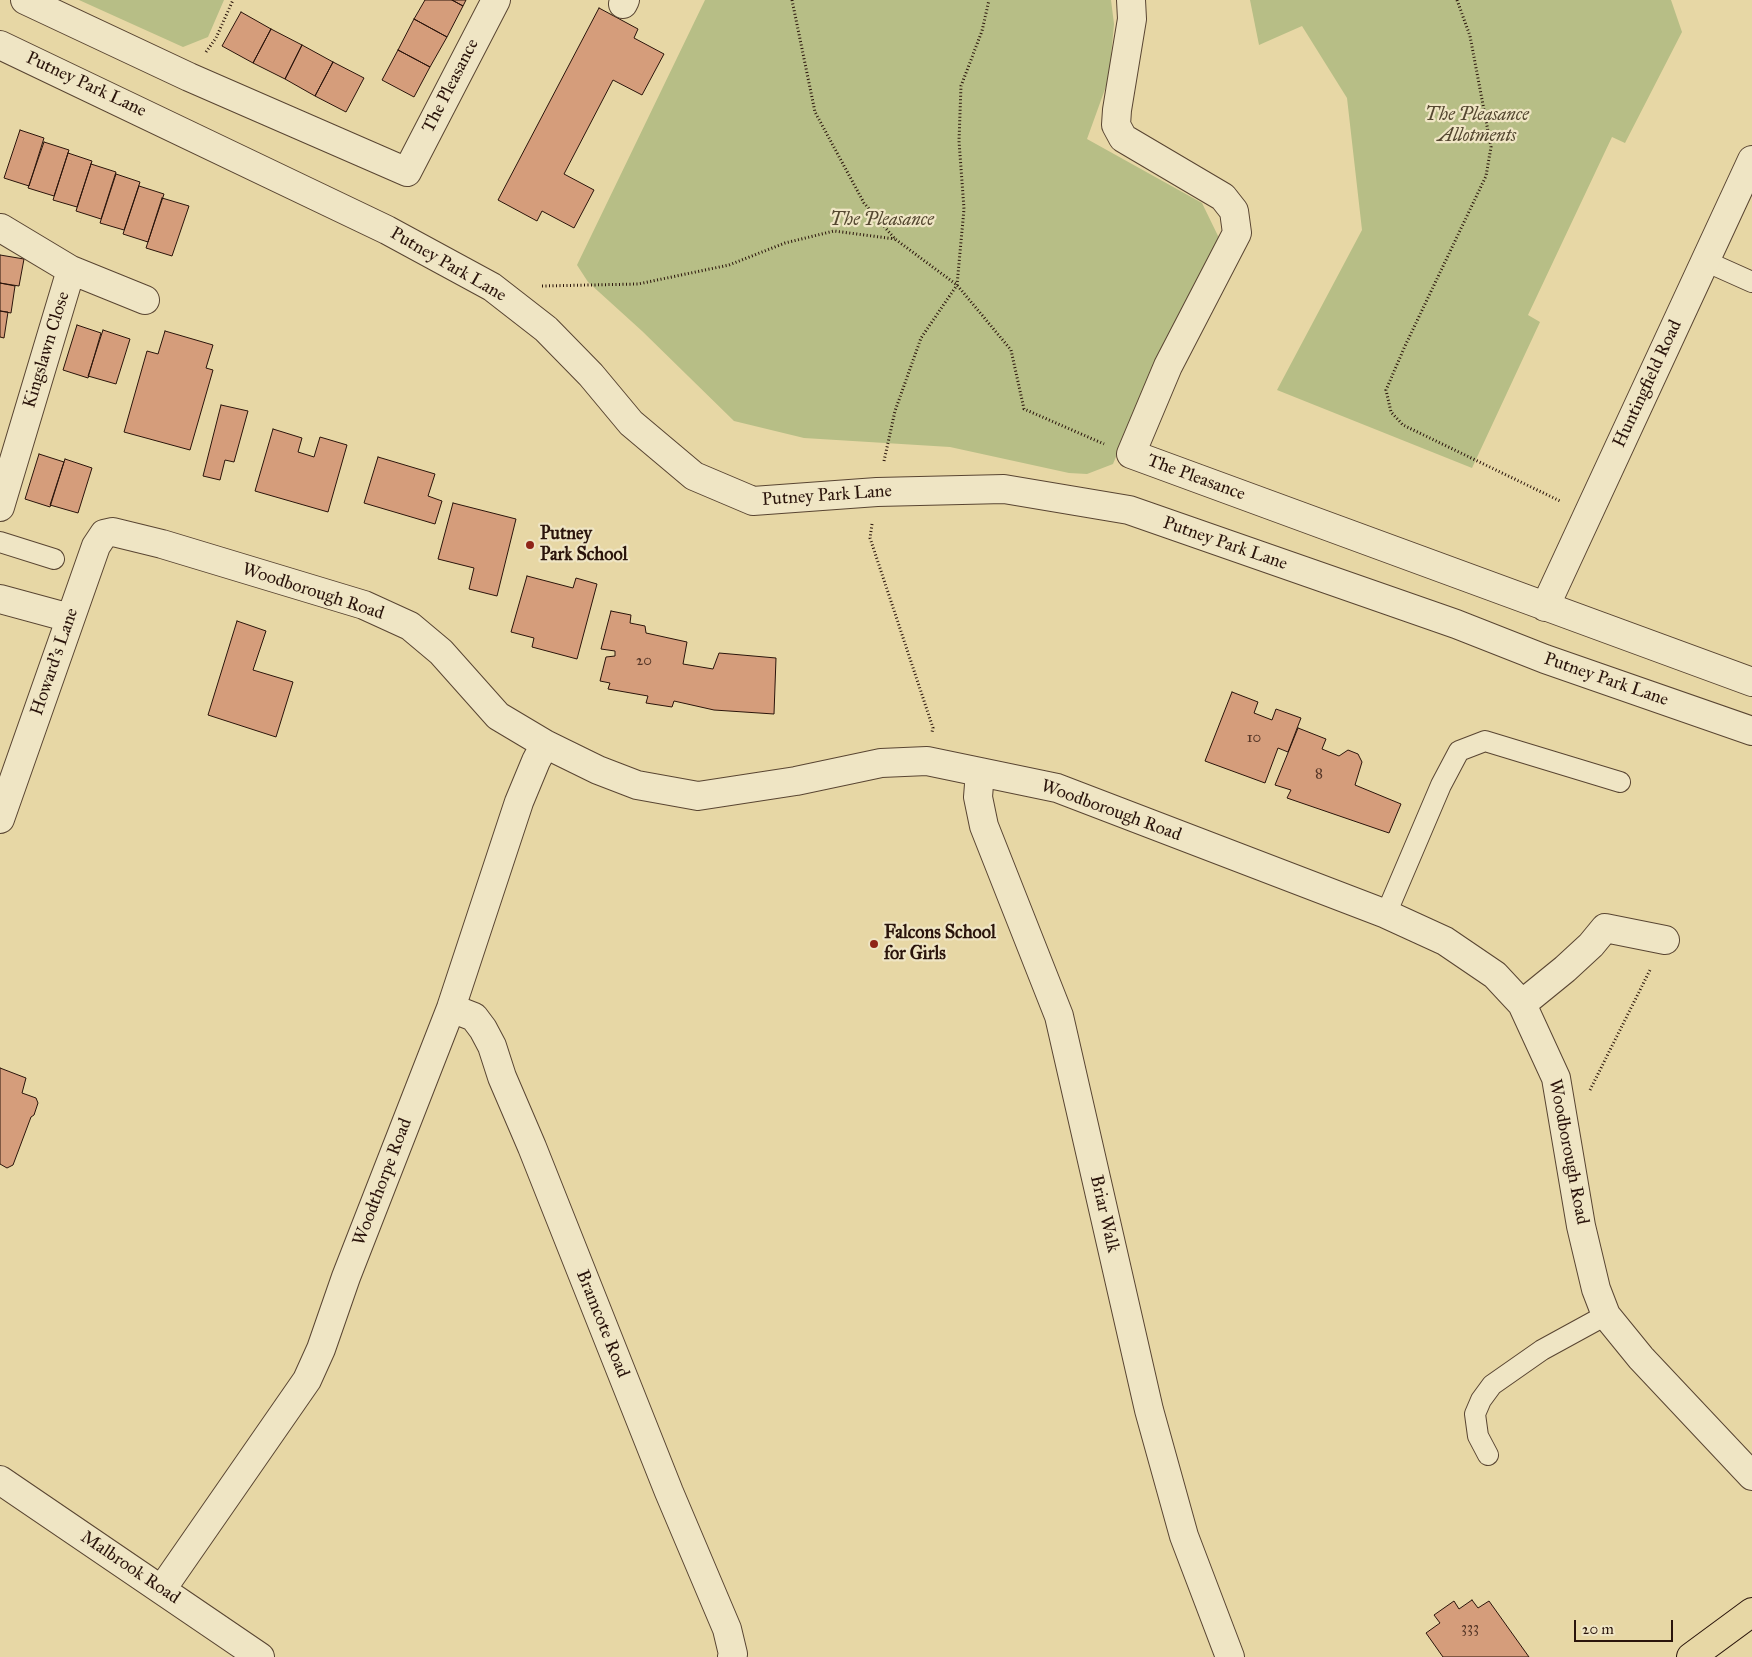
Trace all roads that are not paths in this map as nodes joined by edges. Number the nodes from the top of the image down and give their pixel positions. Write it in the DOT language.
graph roads {
  1 [pos="25,0"];
  2 [pos="496,0"];
  3 [pos="1131,0"];
  4 [pos="0,45"];
  5 [pos="1752,160"];
  6 [pos="1,228"];
  7 [pos="1704,261"];
  8 [pos="71,270"];
  9 [pos="1752,282"];
  10 [pos="145,300"];
  11 [pos="0,507"];
  12 [pos="132,536"];
  13 [pos="0,542"];
  14 [pos="54,559"];
  15 [pos="0,599"];
  16 [pos="1545,607"];
  17 [pos="70,618"];
  18 [pos="1752,682"];
  19 [pos="1752,731"];
  20 [pos="545,744"];
  21 [pos="980,772"];
  22 [pos="1620,782"];
  23 [pos="0,818"];
  24 [pos="1386,914"];
  25 [pos="1665,940"];
  26 [pos="1522,1004"];
  27 [pos="451,1008"];
  28 [pos="1606,1315"];
  29 [pos="1488,1455"];
  30 [pos="1752,1476"];
  31 [pos="0,1480"];
  32 [pos="162,1589"];
  33 [pos="1752,1612"];
  34 [pos="260,1657"];
  35 [pos="732,1657"];
  36 [pos="1230,1657"];
  37 [pos="1691,1657"];
  1 -- 2 [label="street, The Pleasance"];
  3 -- 16 [label="street, The Pleasance"];
  4 -- 19 [label="street, Putney Park Lane"];
  5 -- 7 [label="street, Huntingfield Road"];
  6 -- 8 [label="street"];
  7 -- 9 [label="lane"];
  7 -- 16 [label="street, Huntingfield Road"];
  8 -- 10 [label="street, Kingslawn Close"];
  8 -- 11 [label="street, Kingslawn Close"];
  12 -- 17 [label="street, Howard's Lane"];
  12 -- 20 [label="street, Woodborough Road"];
  13 -- 14 [label="lane"];
  15 -- 17 [label="street"];
  16 -- 18 [label="street"];
  17 -- 23 [label="street, Howard's Lane"];
  20 -- 21 [label="street, Woodborough Road"];
  20 -- 27 [label="street, Woodthorpe Road"];
  21 -- 24 [label="street, Woodborough Road"];
  21 -- 36 [label="street, Briar Walk"];
  22 -- 24 [label="lane"];
  24 -- 26 [label="street, Woodborough Road"];
  25 -- 26 [label="street"];
  26 -- 28 [label="street, Woodborough Road"];
  27 -- 32 [label="street, Woodthorpe Road"];
  27 -- 35 [label="street, Bramcote Road"];
  28 -- 29 [label="lane"];
  28 -- 30 [label="street, Woodborough Road"];
  31 -- 32 [label="street, Malbrook Road"];
  32 -- 34 [label="street, Malbrook Road"];
  33 -- 37 [label="highway"];
}
